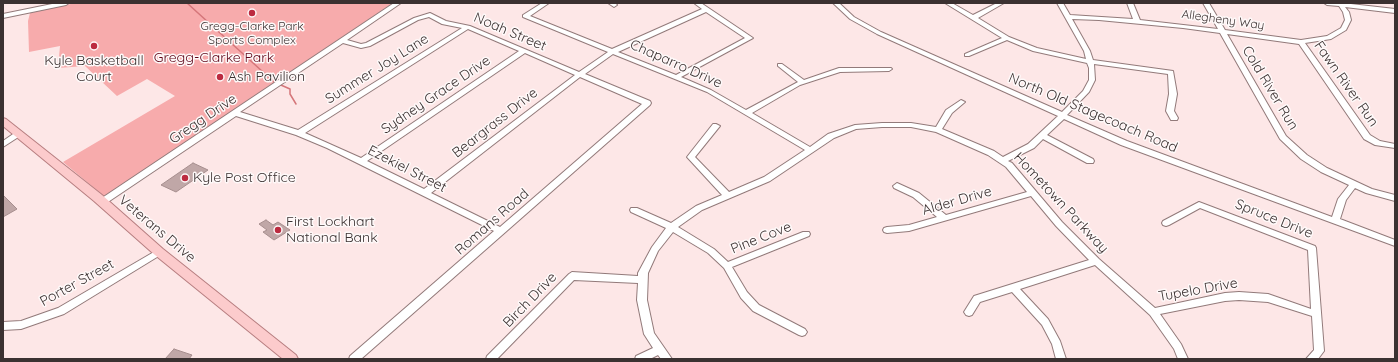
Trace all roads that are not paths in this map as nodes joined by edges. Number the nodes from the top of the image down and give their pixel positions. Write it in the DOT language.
graph roads {
  1 [pos="66,3"];
  2 [pos="398,3"];
  3 [pos="546,3"];
  4 [pos="697,3"];
  5 [pos="836,3"];
  6 [pos="948,3"];
  7 [pos="1001,3"];
  8 [pos="1060,3"];
  9 [pos="1130,3"];
  10 [pos="1206,3"];
  11 [pos="1327,3"];
  12 [pos="1341,5"];
  13 [pos="35,6"];
  14 [pos="707,9"];
  15 [pos="1395,11"];
  16 [pos="3,16"];
  17 [pos="1068,17"];
  18 [pos="974,18"];
  19 [pos="1137,21"];
  20 [pos="468,27"];
  21 [pos="1221,31"];
  22 [pos="1007,38"];
  23 [pos="342,41"];
  24 [pos="1301,42"];
  25 [pos="524,51"];
  26 [pos="614,51"];
  27 [pos="967,55"];
  28 [pos="1091,62"];
  29 [pos="780,65"];
  30 [pos="889,69"];
  31 [pos="579,74"];
  32 [pos="677,77"];
  33 [pos="803,82"];
  34 [pos="961,102"];
  35 [pos="647,103"];
  36 [pos="235,113"];
  37 [pos="746,113"];
  38 [pos="1062,116"];
  39 [pos="1174,118"];
  40 [pos="3,121"];
  41 [pos="716,126"];
  42 [pos="938,130"];
  43 [pos="299,133"];
  44 [pos="19,134"];
  45 [pos="1042,136"];
  46 [pos="3,145"];
  47 [pos="1395,146"];
  48 [pos="810,150"];
  49 [pos="362,161"];
  50 [pos="1002,161"];
  51 [pos="1090,161"];
  52 [pos="1353,185"];
  53 [pos="896,186"];
  54 [pos="425,193"];
  55 [pos="1032,193"];
  56 [pos="728,196"];
  57 [pos="1395,198"];
  58 [pos="102,202"];
  59 [pos="634,210"];
  60 [pos="944,218"];
  61 [pos="1335,221"];
  62 [pos="1166,223"];
  63 [pos="672,227"];
  64 [pos="887,230"];
  65 [pos="501,231"];
  66 [pos="806,234"];
  67 [pos="1395,243"];
  68 [pos="159,252"];
  69 [pos="1096,261"];
  70 [pos="726,266"];
  71 [pos="643,280"];
  72 [pos="1014,288"];
  73 [pos="969,312"];
  74 [pos="1153,312"];
  75 [pos="1316,314"];
  76 [pos="3,326"];
  77 [pos="802,332"];
  78 [pos="660,350"];
  79 [pos="292,359"];
  80 [pos="354,359"];
  81 [pos="491,359"];
  82 [pos="640,359"];
  83 [pos="667,359"];
  84 [pos="1061,359"];
  85 [pos="1183,359"];
  86 [pos="1312,359"];
  1 -- 13 [label="street"];
  2 -- 23 [label="street, Gregg Drive"];
  3 -- 26 [label="street, Chaparro Drive"];
  4 -- 14 [label="street"];
  5 -- 38 [label="street, North Old Stagecoach Road"];
  6 -- 18 [label="street"];
  7 -- 18 [label="street"];
  8 -- 17 [label="street"];
  9 -- 19 [label="street"];
  10 -- 21 [label="street, Cold River Run"];
  11 -- 12 [label="street"];
  12 -- 15 [label="street"];
  12 -- 24 [label="street, Allegheny Way"];
  13 -- 16 [label="street"];
  14 -- 26 [label="street"];
  14 -- 32 [label="street"];
  17 -- 19 [label="street, Allegheny Way"];
  17 -- 28 [label="street"];
  18 -- 22 [label="street"];
  19 -- 21 [label="street, Allegheny Way"];
  20 -- 23 [label="street, Noah Street"];
  20 -- 25 [label="street, Noah Street"];
  20 -- 43 [label="street, Summer Joy Lane"];
  21 -- 24 [label="street, Allegheny Way"];
  21 -- 52 [label="street, Cold River Run"];
  22 -- 27 [label="street"];
  22 -- 28 [label="street"];
  23 -- 36 [label="street, Gregg Drive"];
  24 -- 47 [label="street, Fawn River Run"];
  25 -- 31 [label="street, Noah Street"];
  25 -- 49 [label="street, Sydney Grace Drive"];
  26 -- 31 [label="street, Beargrass Drive"];
  26 -- 32 [label="street, Chaparro Drive"];
  28 -- 38 [label="street"];
  28 -- 39 [label="street"];
  29 -- 33 [label="street"];
  30 -- 33 [label="street"];
  31 -- 35 [label="street, Noah Street"];
  31 -- 54 [label="street, Beargrass Drive"];
  32 -- 37 [label="street, Chaparro Drive"];
  33 -- 37 [label="street"];
  34 -- 42 [label="street"];
  35 -- 65 [label="street, Romans Road"];
  36 -- 43 [label="street, Ezekiel Street"];
  36 -- 58 [label="street, Gregg Drive"];
  37 -- 48 [label="street, Chaparro Drive"];
  38 -- 45 [label="street"];
  38 -- 61 [label="street, North Old Stagecoach Road"];
  40 -- 44 [label="main road, Veterans Drive"];
  41 -- 56 [label="street"];
  42 -- 48 [label="street, Hometown Parkway"];
  42 -- 50 [label="street, Hometown Parkway"];
  43 -- 49 [label="street, Ezekiel Street"];
  44 -- 46 [label="street"];
  44 -- 58 [label="main road, Veterans Drive"];
  45 -- 50 [label="street"];
  45 -- 51 [label="street"];
  48 -- 56 [label="street, Hometown Parkway"];
  49 -- 54 [label="street, Ezekiel Street"];
  50 -- 55 [label="street, Hometown Parkway"];
  52 -- 57 [label="street, Cold River Run"];
  52 -- 61 [label="street"];
  53 -- 60 [label="street"];
  54 -- 65 [label="street, Ezekiel Street"];
  55 -- 60 [label="street, Alder Drive"];
  55 -- 69 [label="street, Hometown Parkway"];
  56 -- 63 [label="street, Hometown Parkway"];
  58 -- 68 [label="main road, Veterans Drive"];
  59 -- 63 [label="street"];
  60 -- 64 [label="street, Alder Drive"];
  61 -- 67 [label="street, North Old Stagecoach Road"];
  62 -- 75 [label="street, Spruce Drive"];
  63 -- 70 [label="street"];
  63 -- 71 [label="street, Hometown Parkway"];
  65 -- 80 [label="street, Romans Road"];
  66 -- 70 [label="street, Pine Cove"];
  68 -- 76 [label="street, Porter Street"];
  68 -- 79 [label="main road, Veterans Drive"];
  69 -- 72 [label="street"];
  69 -- 74 [label="street, Hometown Parkway"];
  70 -- 77 [label="street"];
  71 -- 78 [label="street, Hometown Parkway"];
  71 -- 81 [label="street, Birch Drive"];
  72 -- 73 [label="street"];
  72 -- 84 [label="street"];
  74 -- 75 [label="street, Tupelo Drive"];
  74 -- 85 [label="street, Hometown Parkway"];
  75 -- 86 [label="street, Spruce Drive"];
  78 -- 82 [label="street"];
  78 -- 83 [label="street, Hometown Parkway"];
}
